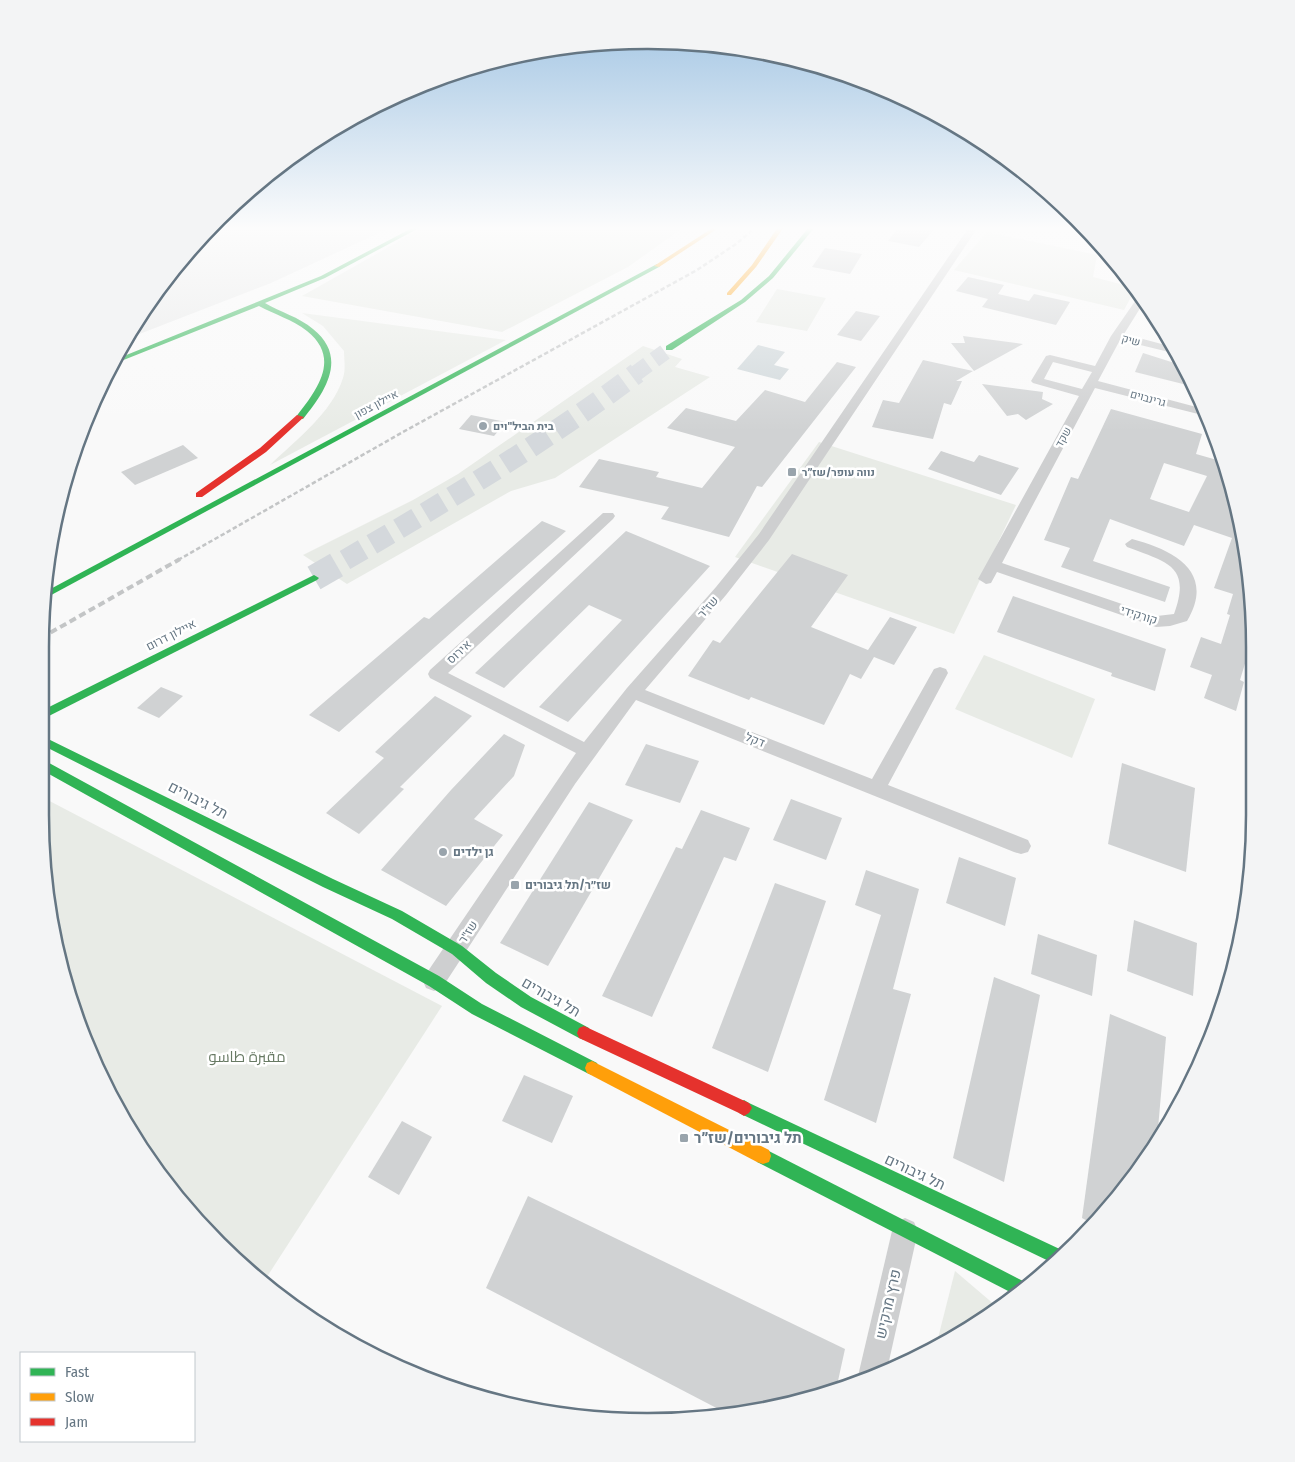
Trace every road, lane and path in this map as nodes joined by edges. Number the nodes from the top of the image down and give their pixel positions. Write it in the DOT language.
graph roads {
  1 [pos="248,295"];
  2 [pos="260,295"];
  3 [pos="281,295"];
  4 [pos="603,295"];
  5 [pos="728,295"];
  6 [pos="749,295"];
  7 [pos="927,295"];
  8 [pos="234,300"];
  9 [pos="261,304"];
  10 [pos="1137,304"];
  11 [pos="1117,336"];
  12 [pos="1166,349"];
  13 [pos="123,359"];
  14 [pos="1093,381"];
  15 [pos="1194,402"];
  16 [pos="1198,411"];
  17 [pos="190,500"];
  18 [pos="608,516"];
  19 [pos="1132,544"];
  20 [pos="92,557"];
  21 [pos="994,564"];
  22 [pos="314,578"];
  23 [pos="986,579"];
  24 [pos="53,580"];
  25 [pos="52,592"];
  26 [pos="940,673"];
  27 [pos="633,692"];
  28 [pos="49,712"];
  29 [pos="49,744"];
  30 [pos="587,751"];
  31 [pos="49,768"];
  32 [pos="877,788"];
  33 [pos="1021,846"];
  34 [pos="457,950"];
  35 [pos="434,981"];
  36 [pos="905,1231"];
  37 [pos="938,1249"];
  38 [pos="1053,1254"];
  39 [pos="1016,1287"];
  40 [pos="1007,1293"];
  41 [pos="874,1369"];
  1 -- 8 [label="main road"];
  2 -- 9 [label="main road"];
  3 -- 9 [label="main road"];
  4 -- 25 [label="main road, איילון צפון"];
  5 -- 6 [label="main road"];
  7 -- 27 [label="street, שז\"ר"];
  9 -- 13 [label="main road"];
  9 -- 17 [label="main road"];
  10 -- 11 [label="street, שקד"];
  11 -- 12 [label="street, שיק"];
  11 -- 14 [label="street, שקד"];
  14 -- 15 [label="street, גרינבוים"];
  14 -- 16 [label="street, גרינבוים"];
  14 -- 21 [label="street, שקד"];
  18 -- 30 [label="street, אירוס"];
  19 -- 21 [label="street, קורקידי"];
  20 -- 24 [label="main road"];
  21 -- 23 [label="street, שקד"];
  22 -- 28 [label="main road, איילון דרום"];
  26 -- 32 [label="street"];
  27 -- 30 [label="street, שז\"ר"];
  27 -- 32 [label="street, דקל"];
  29 -- 34 [label="main road, תל גיבורים"];
  30 -- 34 [label="street, שז\"ר"];
  31 -- 35 [label="main road"];
  32 -- 33 [label="street, דקל"];
  34 -- 35 [label="street, שז\"ר"];
  34 -- 38 [label="main road, תל גיבורים"];
  35 -- 36 [label="main road"];
  36 -- 37 [label="main road"];
  36 -- 41 [label="street, פרץ מרקיש"];
  37 -- 39 [label="main road"];
  37 -- 40 [label="main road"];
}
